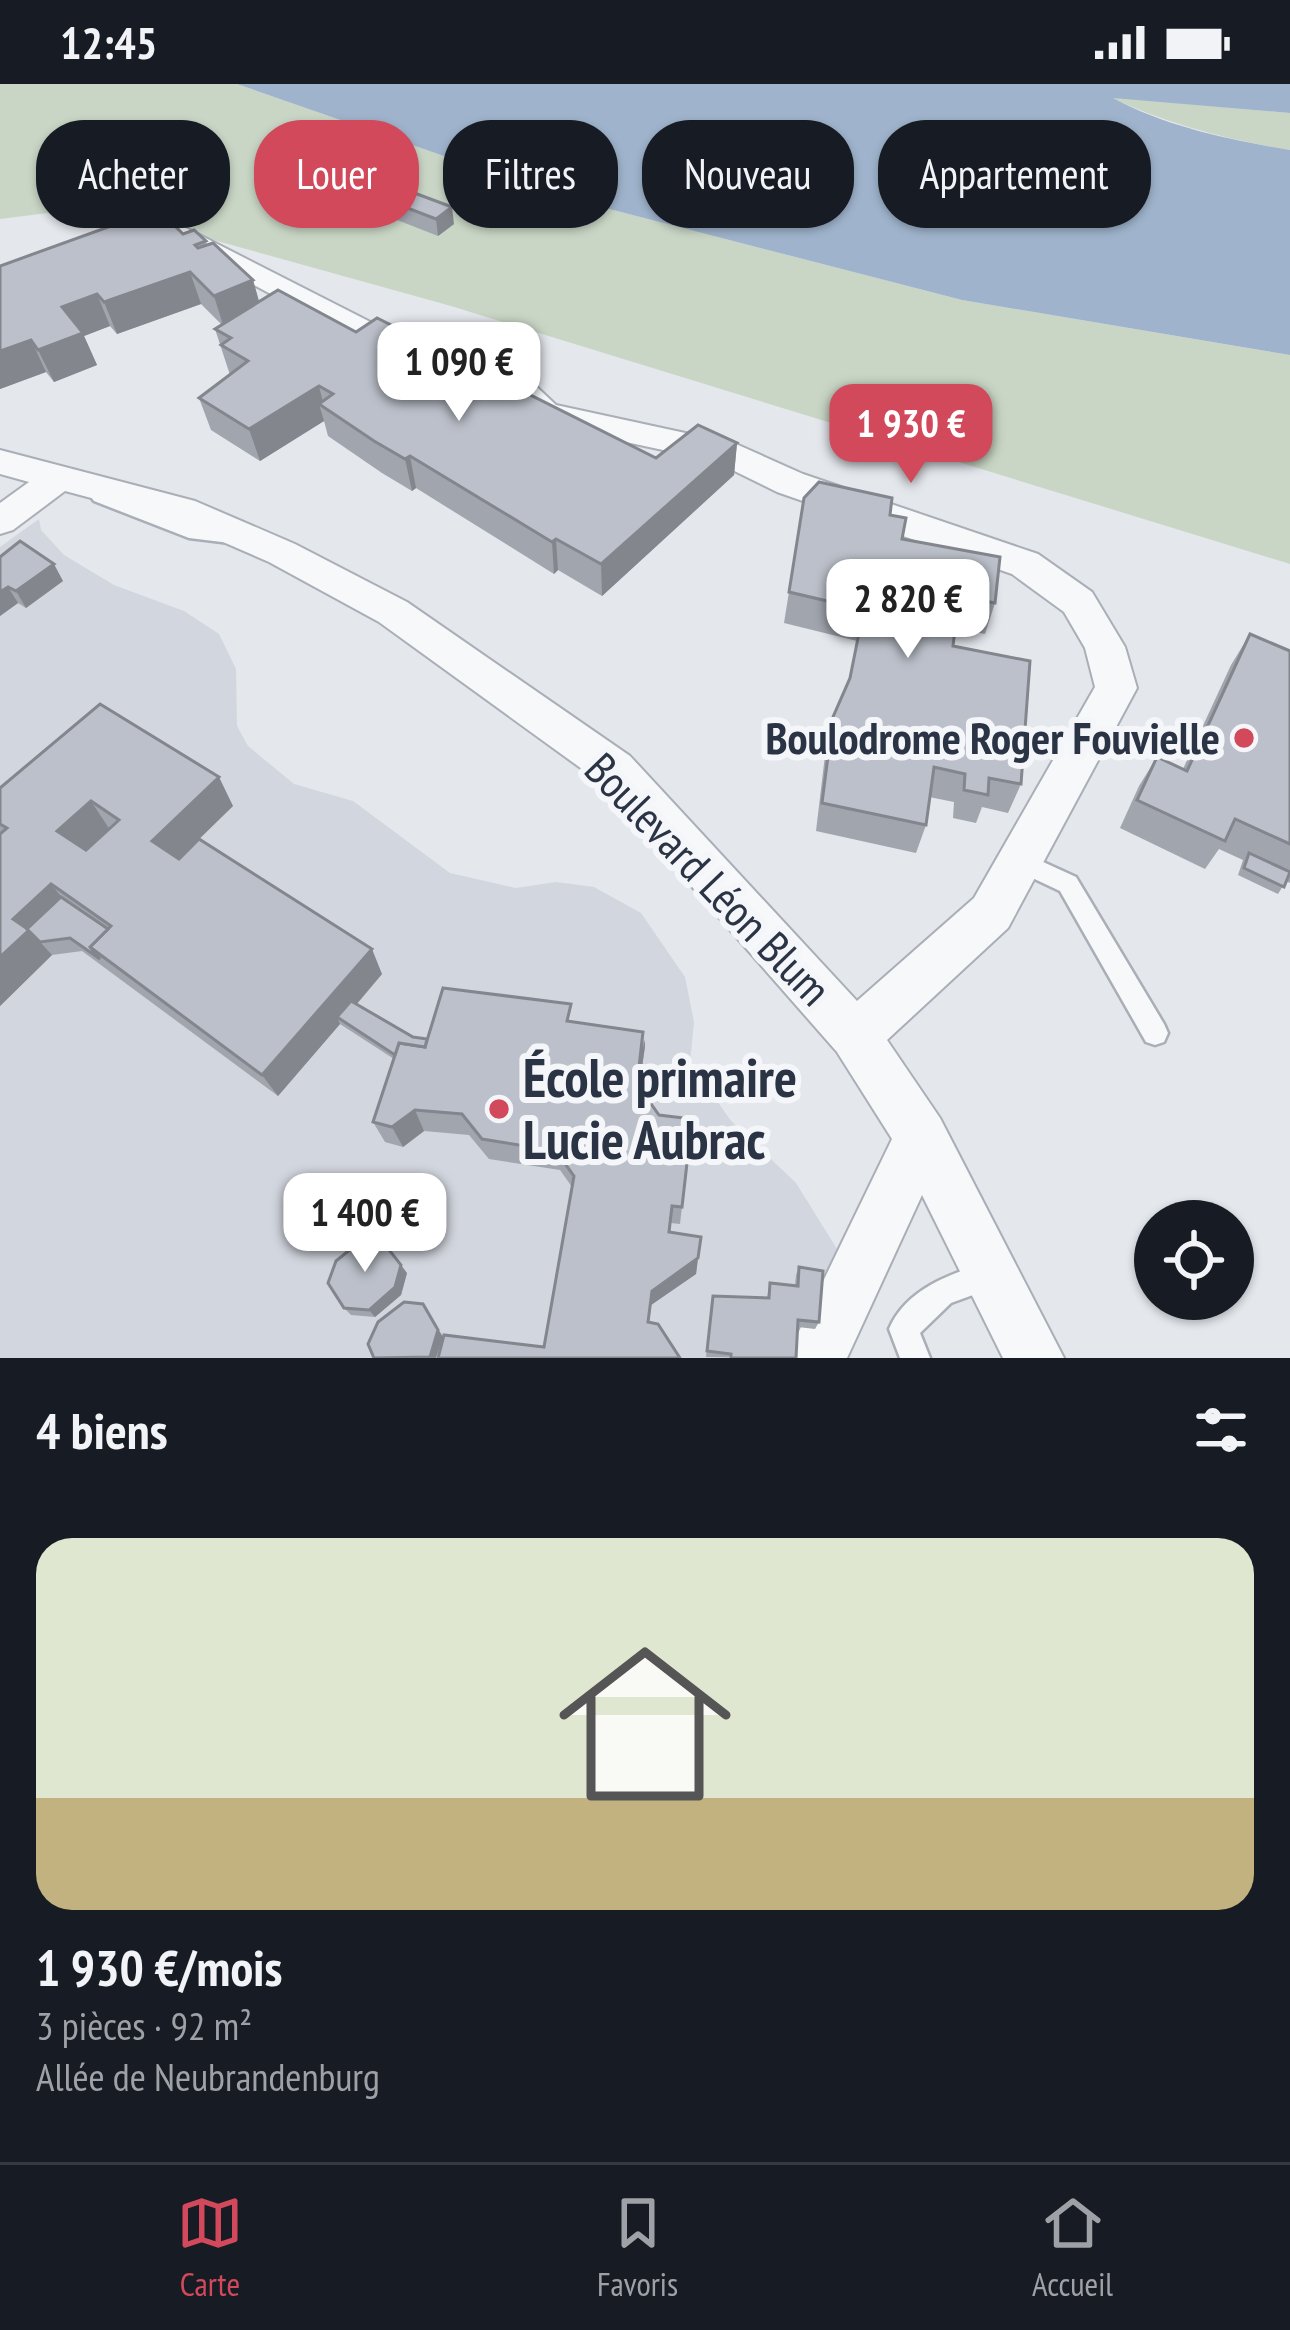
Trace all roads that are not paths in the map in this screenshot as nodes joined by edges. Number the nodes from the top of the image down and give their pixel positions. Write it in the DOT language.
graph roads {
  1 [pos="170,228"];
  2 [pos="0,462"];
  3 [pos="64,481"];
  4 [pos="0,521"];
  5 [pos="1019,861"];
  6 [pos="1155,1033"];
  7 [pos="855,1035"];
  8 [pos="921,1138"];
  9 [pos="994,1274"];
  10 [pos="816,1358"];
  11 [pos="916,1358"];
  12 [pos="1034,1358"];
  1 -- 5 [label="street"];
  2 -- 3 [label="street, Boulevard Léon Blum"];
  3 -- 4 [label="street"];
  3 -- 7 [label="street, Boulevard Léon Blum"];
  5 -- 6 [label="lane"];
  5 -- 7 [label="street"];
  7 -- 8 [label="street, Boulevard Léon Blum"];
  8 -- 9 [label="street, Boulevard Léon Blum"];
  8 -- 10 [label="street"];
  9 -- 11 [label="lane"];
  9 -- 12 [label="street, Boulevard Léon Blum"];
}
